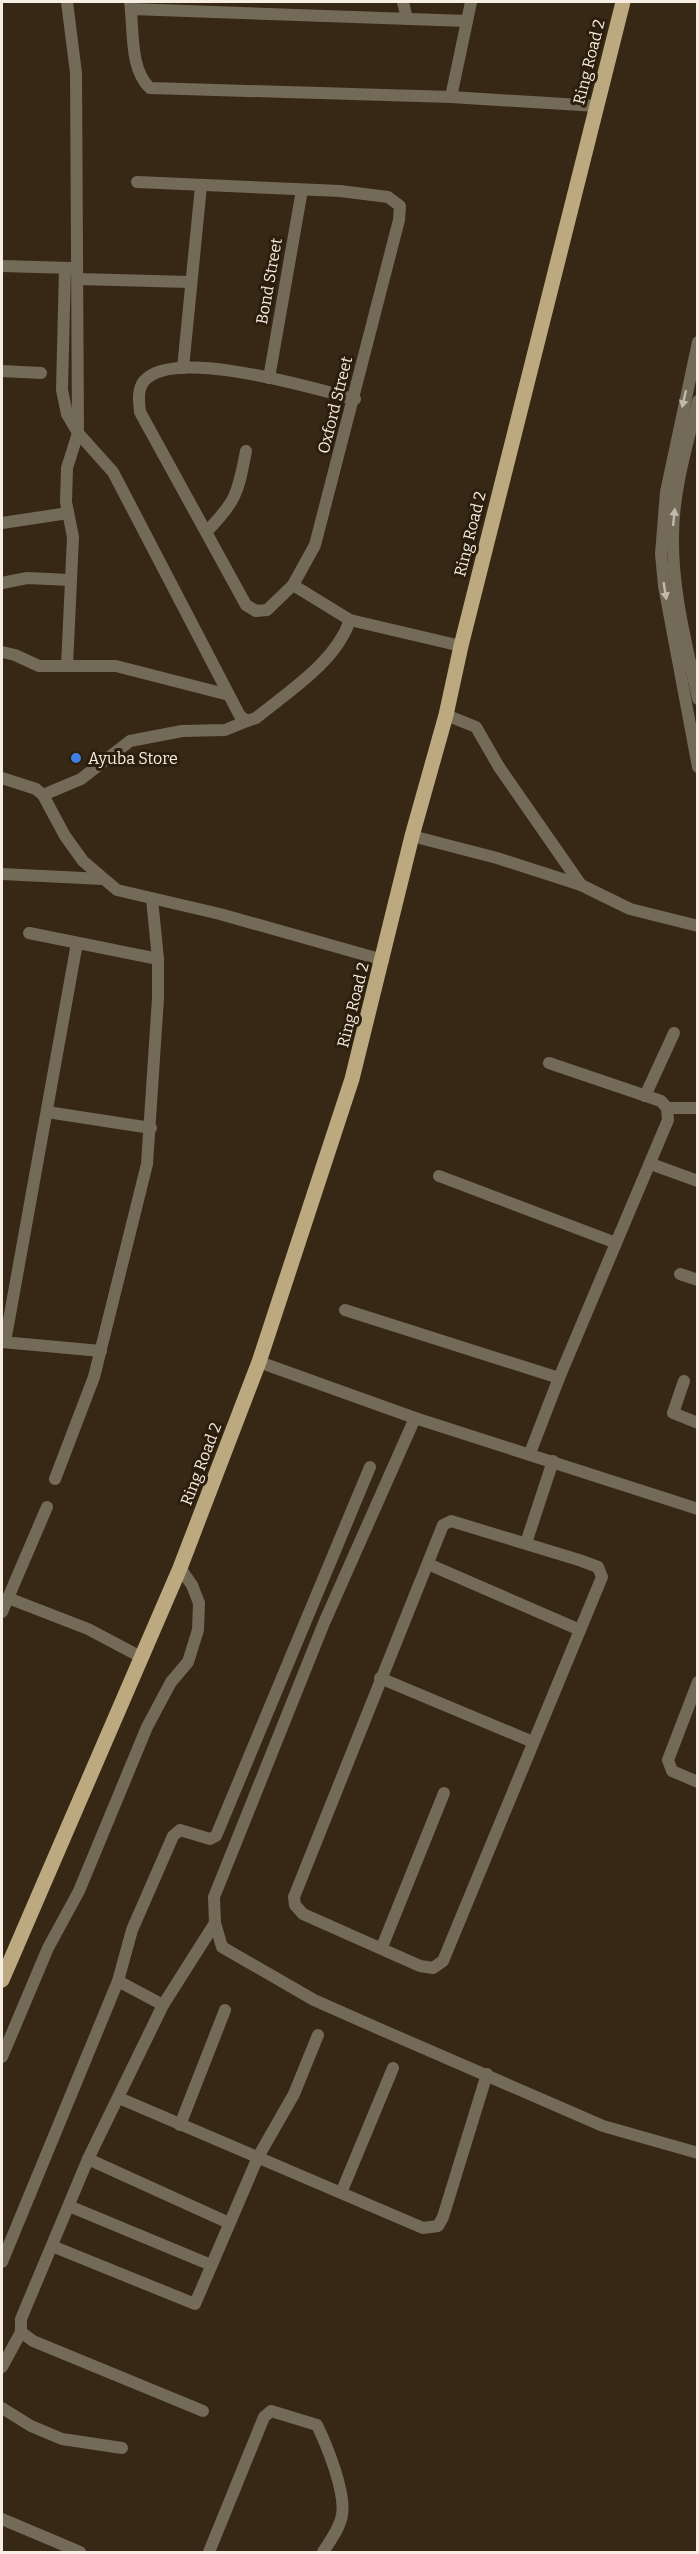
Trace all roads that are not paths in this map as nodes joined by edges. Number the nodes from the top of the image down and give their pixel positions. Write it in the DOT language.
graph roads {
  1 [pos="67,2"];
  2 [pos="403,2"];
  3 [pos="471,2"];
  4 [pos="623,2"];
  5 [pos="131,5"];
  6 [pos="407,19"];
  7 [pos="466,21"];
  8 [pos="451,97"];
  9 [pos="597,106"];
  10 [pos="137,182"];
  11 [pos="201,186"];
  12 [pos="302,190"];
  13 [pos="2,266"];
  14 [pos="61,268"];
  15 [pos="78,273"];
  16 [pos="190,282"];
  17 [pos="698,342"];
  18 [pos="183,368"];
  19 [pos="2,371"];
  20 [pos="41,373"];
  21 [pos="269,378"];
  22 [pos="355,399"];
  23 [pos="698,401"];
  24 [pos="685,424"];
  25 [pos="78,433"];
  26 [pos="246,451"];
  27 [pos="68,513"];
  28 [pos="2,523"];
  29 [pos="206,532"];
  30 [pos="69,579"];
  31 [pos="2,583"];
  32 [pos="293,585"];
  33 [pos="350,620"];
  34 [pos="461,646"];
  35 [pos="2,652"];
  36 [pos="67,666"];
  37 [pos="229,695"];
  38 [pos="698,699"];
  39 [pos="446,715"];
  40 [pos="247,721"];
  41 [pos="698,767"];
  42 [pos="2,778"];
  43 [pos="43,795"];
  44 [pos="412,836"];
  45 [pos="2,874"];
  46 [pos="103,879"];
  47 [pos="581,885"];
  48 [pos="152,898"];
  49 [pos="698,926"];
  50 [pos="29,933"];
  51 [pos="77,942"];
  52 [pos="158,959"];
  53 [pos="383,960"];
  54 [pos="674,1033"];
  55 [pos="549,1063"];
  56 [pos="645,1096"];
  57 [pos="668,1108"];
  58 [pos="698,1108"];
  59 [pos="47,1112"];
  60 [pos="150,1128"];
  61 [pos="651,1164"];
  62 [pos="440,1176"];
  63 [pos="698,1181"];
  64 [pos="616,1243"];
  65 [pos="680,1274"];
  66 [pos="698,1280"];
  67 [pos="345,1310"];
  68 [pos="3,1342"];
  69 [pos="101,1351"];
  70 [pos="259,1362"];
  71 [pos="559,1378"];
  72 [pos="684,1381"];
  73 [pos="415,1418"];
  74 [pos="698,1423"];
  75 [pos="530,1454"];
  76 [pos="553,1461"];
  77 [pos="370,1467"];
  78 [pos="55,1479"];
  79 [pos="47,1507"];
  80 [pos="698,1509"];
  81 [pos="526,1543"];
  82 [pos="428,1564"];
  83 [pos="180,1568"];
  84 [pos="7,1591"];
  85 [pos="2,1612"];
  86 [pos="580,1630"];
  87 [pos="141,1657"];
  88 [pos="380,1678"];
  89 [pos="698,1682"];
  90 [pos="533,1742"];
  91 [pos="698,1782"];
  92 [pos="444,1793"];
  93 [pos="215,1923"];
  94 [pos="382,1947"];
  95 [pos="6,1956"];
  96 [pos="2,1980"];
  97 [pos="118,1981"];
  98 [pos="163,2005"];
  99 [pos="225,2010"];
  100 [pos="318,2035"];
  101 [pos="2,2057"];
  102 [pos="393,2068"];
  103 [pos="487,2074"];
  104 [pos="119,2098"];
  105 [pos="180,2125"];
  106 [pos="698,2152"];
  107 [pos="258,2157"];
  108 [pos="88,2159"];
  109 [pos="341,2193"];
  110 [pos="69,2206"];
  111 [pos="229,2223"];
  112 [pos="52,2246"];
  113 [pos="2,2262"];
  114 [pos="211,2265"];
  115 [pos="21,2332"];
  116 [pos="2,2367"];
  117 [pos="2,2408"];
  118 [pos="202,2411"];
  119 [pos="122,2448"];
  120 [pos="2,2519"];
  121 [pos="80,2553"];
  122 [pos="209,2553"];
  123 [pos="323,2553"];
  1 -- 15 [label="street"];
  2 -- 6 [label="street"];
  3 -- 7 [label="street"];
  4 -- 9 [label="main road, Ring Road 2"];
  5 -- 6 [label="street"];
  5 -- 8 [label="street"];
  6 -- 7 [label="street"];
  7 -- 8 [label="street"];
  8 -- 9 [label="street"];
  9 -- 34 [label="main road, Ring Road 2"];
  10 -- 11 [label="street"];
  11 -- 12 [label="street"];
  11 -- 16 [label="street"];
  12 -- 21 [label="street, Bond Street"];
  12 -- 22 [label="street, Oxford Street"];
  13 -- 14 [label="street"];
  14 -- 15 [label="street"];
  14 -- 25 [label="street"];
  15 -- 16 [label="street"];
  15 -- 25 [label="street"];
  16 -- 18 [label="street"];
  17 -- 24 [label="street, one-way"];
  18 -- 21 [label="street"];
  18 -- 29 [label="street"];
  19 -- 20 [label="street"];
  21 -- 22 [label="street"];
  22 -- 32 [label="street, Oxford Street"];
  23 -- 24 [label="street"];
  38 -- 24 [label="street, one-way"];
  24 -- 41 [label="street, one-way"];
  25 -- 27 [label="street"];
  25 -- 37 [label="street"];
  26 -- 29 [label="street"];
  27 -- 28 [label="street"];
  27 -- 30 [label="street"];
  29 -- 32 [label="street, Oxford Street"];
  30 -- 31 [label="street"];
  30 -- 36 [label="street"];
  32 -- 33 [label="street"];
  33 -- 34 [label="street"];
  33 -- 40 [label="street"];
  34 -- 39 [label="main road, Ring Road 2"];
  35 -- 36 [label="street"];
  36 -- 37 [label="street"];
  37 -- 40 [label="street"];
  39 -- 44 [label="main road, Ring Road 2"];
  39 -- 47 [label="street"];
  40 -- 43 [label="street"];
  42 -- 43 [label="street"];
  43 -- 46 [label="street"];
  44 -- 47 [label="street"];
  44 -- 53 [label="main road, Ring Road 2"];
  45 -- 46 [label="street"];
  46 -- 48 [label="street"];
  47 -- 49 [label="street"];
  48 -- 52 [label="street"];
  48 -- 53 [label="street"];
  50 -- 51 [label="street"];
  51 -- 52 [label="street"];
  51 -- 59 [label="street"];
  52 -- 60 [label="street"];
  53 -- 70 [label="main road, Ring Road 2"];
  54 -- 56 [label="street"];
  55 -- 56 [label="street"];
  56 -- 57 [label="street"];
  57 -- 58 [label="street"];
  57 -- 61 [label="street"];
  59 -- 60 [label="street"];
  59 -- 68 [label="street"];
  60 -- 69 [label="street"];
  61 -- 63 [label="street"];
  61 -- 64 [label="street"];
  62 -- 64 [label="street"];
  64 -- 71 [label="street"];
  65 -- 66 [label="street"];
  67 -- 71 [label="street"];
  68 -- 69 [label="street"];
  69 -- 78 [label="street"];
  70 -- 73 [label="street"];
  70 -- 83 [label="main road, Ring Road 2"];
  71 -- 75 [label="street"];
  72 -- 74 [label="street"];
  73 -- 75 [label="street"];
  73 -- 93 [label="street"];
  75 -- 76 [label="street"];
  76 -- 80 [label="street"];
  76 -- 81 [label="street"];
  77 -- 97 [label="street"];
  79 -- 84 [label="street"];
  81 -- 82 [label="street"];
  81 -- 86 [label="street"];
  82 -- 86 [label="street"];
  82 -- 88 [label="street"];
  83 -- 87 [label="main road, Ring Road 2"];
  83 -- 101 [label="street"];
  84 -- 85 [label="street"];
  84 -- 87 [label="street"];
  86 -- 90 [label="street"];
  87 -- 95 [label="main road, Ring Road 2"];
  88 -- 90 [label="street"];
  88 -- 94 [label="street"];
  89 -- 91 [label="street"];
  90 -- 94 [label="street"];
  92 -- 94 [label="street"];
  93 -- 98 [label="street"];
  93 -- 103 [label="street"];
  95 -- 96 [label="main road, Ring Road 2"];
  97 -- 98 [label="street"];
  97 -- 113 [label="street"];
  98 -- 104 [label="street"];
  99 -- 105 [label="street"];
  100 -- 107 [label="street"];
  102 -- 109 [label="street"];
  103 -- 106 [label="street"];
  103 -- 109 [label="street"];
  104 -- 105 [label="street"];
  104 -- 108 [label="street"];
  105 -- 107 [label="street"];
  107 -- 109 [label="street"];
  107 -- 111 [label="street"];
  108 -- 110 [label="street"];
  108 -- 111 [label="street"];
  110 -- 112 [label="street"];
  110 -- 114 [label="street"];
  111 -- 114 [label="street"];
  112 -- 114 [label="street"];
  112 -- 115 [label="street"];
  115 -- 116 [label="street"];
  115 -- 118 [label="street"];
  117 -- 119 [label="street"];
  120 -- 121 [label="street"];
  122 -- 123 [label="street"];
}
